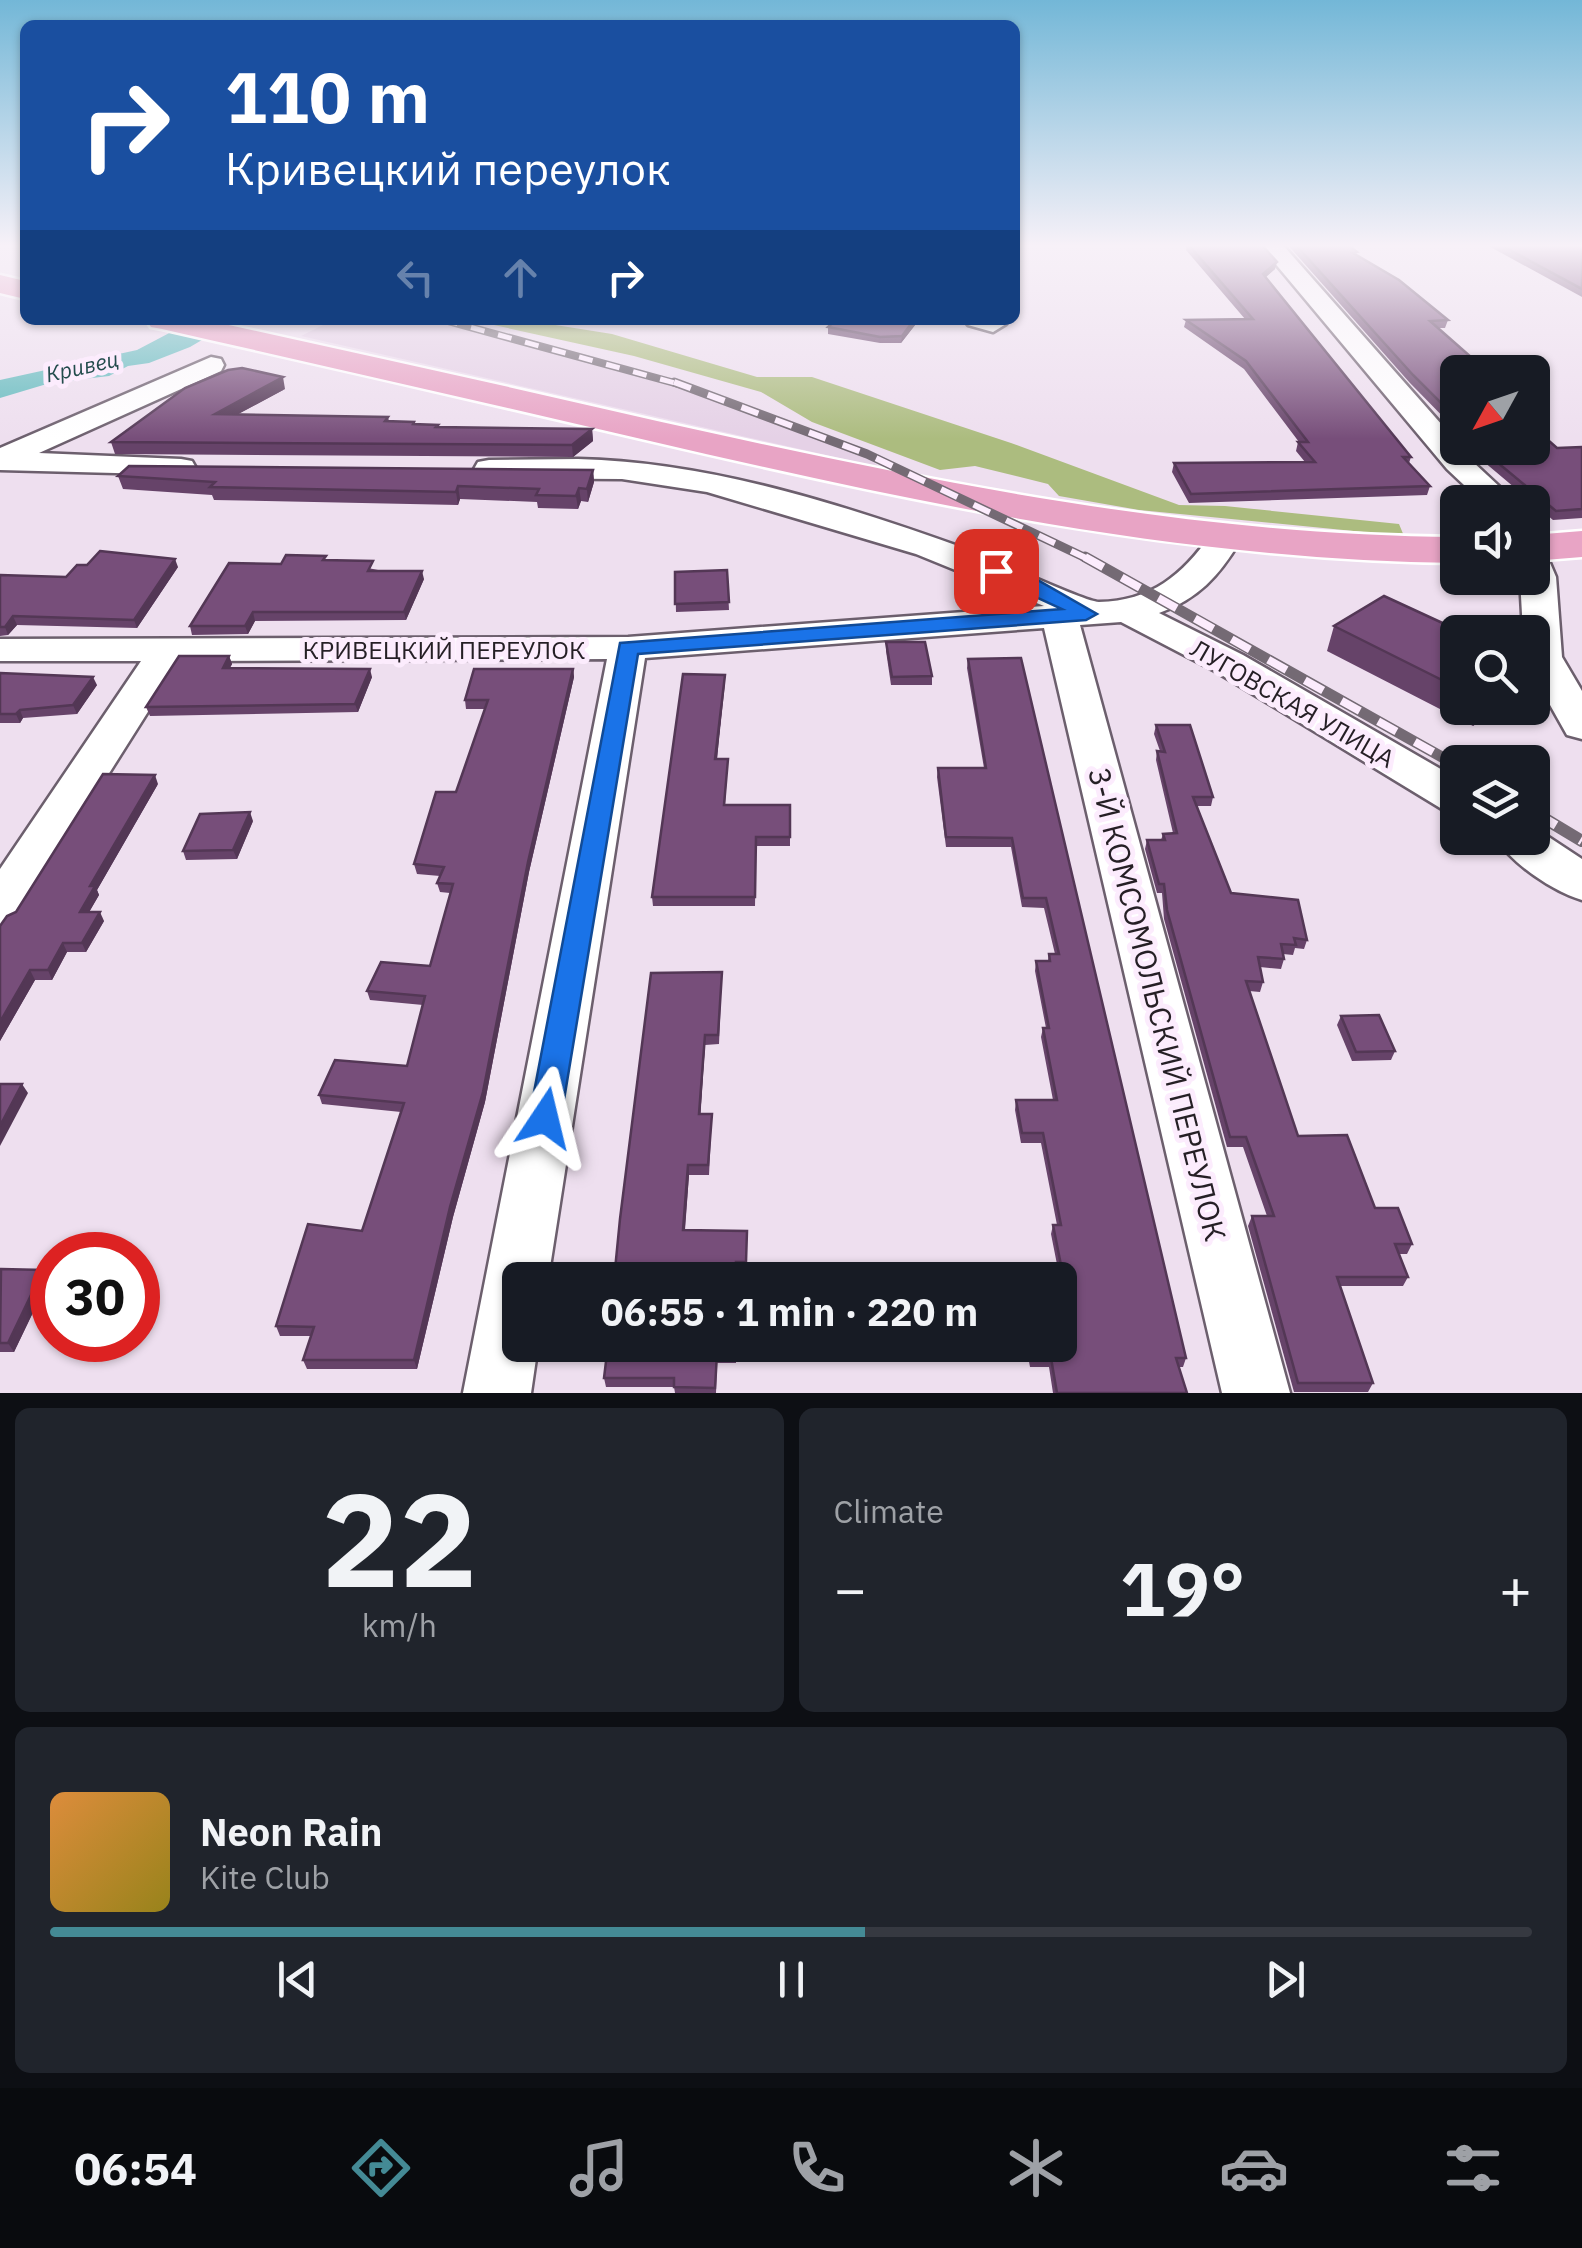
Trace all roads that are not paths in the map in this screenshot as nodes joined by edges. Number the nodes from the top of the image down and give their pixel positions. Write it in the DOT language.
graph roads {
  1 [pos="1326,309"];
  2 [pos="185,325"];
  3 [pos="211,365"];
  4 [pos="0,460"];
  5 [pos="213,468"];
  6 [pos="458,469"];
  7 [pos="1482,485"];
  8 [pos="1223,541"];
  9 [pos="1582,544"];
  10 [pos="1550,547"];
  11 [pos="1440,550"];
  12 [pos="1539,595"];
  13 [pos="1127,611"];
  14 [pos="1073,614"];
  15 [pos="628,648"];
  16 [pos="0,650"];
  17 [pos="168,650"];
  18 [pos="1582,726"];
  19 [pos="1440,788"];
  20 [pos="1542,855"];
  21 [pos="1582,883"];
  22 [pos="0,907"];
  23 [pos="497,1393"];
  24 [pos="1256,1393"];
  1 -- 7 [label="street"];
  2 -- 8 [label="main road"];
  3 -- 4 [label="street"];
  4 -- 5 [label="street"];
  6 -- 14 [label="street"];
  8 -- 11 [label="main road"];
  8 -- 13 [label="street, КРИВЕЦКИЙ ПЕРЕУЛОК"];
  9 -- 10 [label="main road"];
  12 -- 18 [label="street"];
  13 -- 14 [label="street, КРИВЕЦКИЙ ПЕРЕУЛОК"];
  13 -- 19 [label="street, ЛУГОВСКАЯ УЛИЦА"];
  14 -- 15 [label="street, КРИВЕЦКИЙ ПЕРЕУЛОК"];
  14 -- 24 [label="street, 3-Й КОМСОМОЛЬСКИЙ ПЕРЕУЛОК"];
  15 -- 17 [label="street, КРИВЕЦКИЙ ПЕРЕУЛОК"];
  15 -- 23 [label="street"];
  16 -- 17 [label="street, КРИВЕЦКИЙ ПЕРЕУЛОК"];
  17 -- 22 [label="street"];
  20 -- 21 [label="street"];
}
